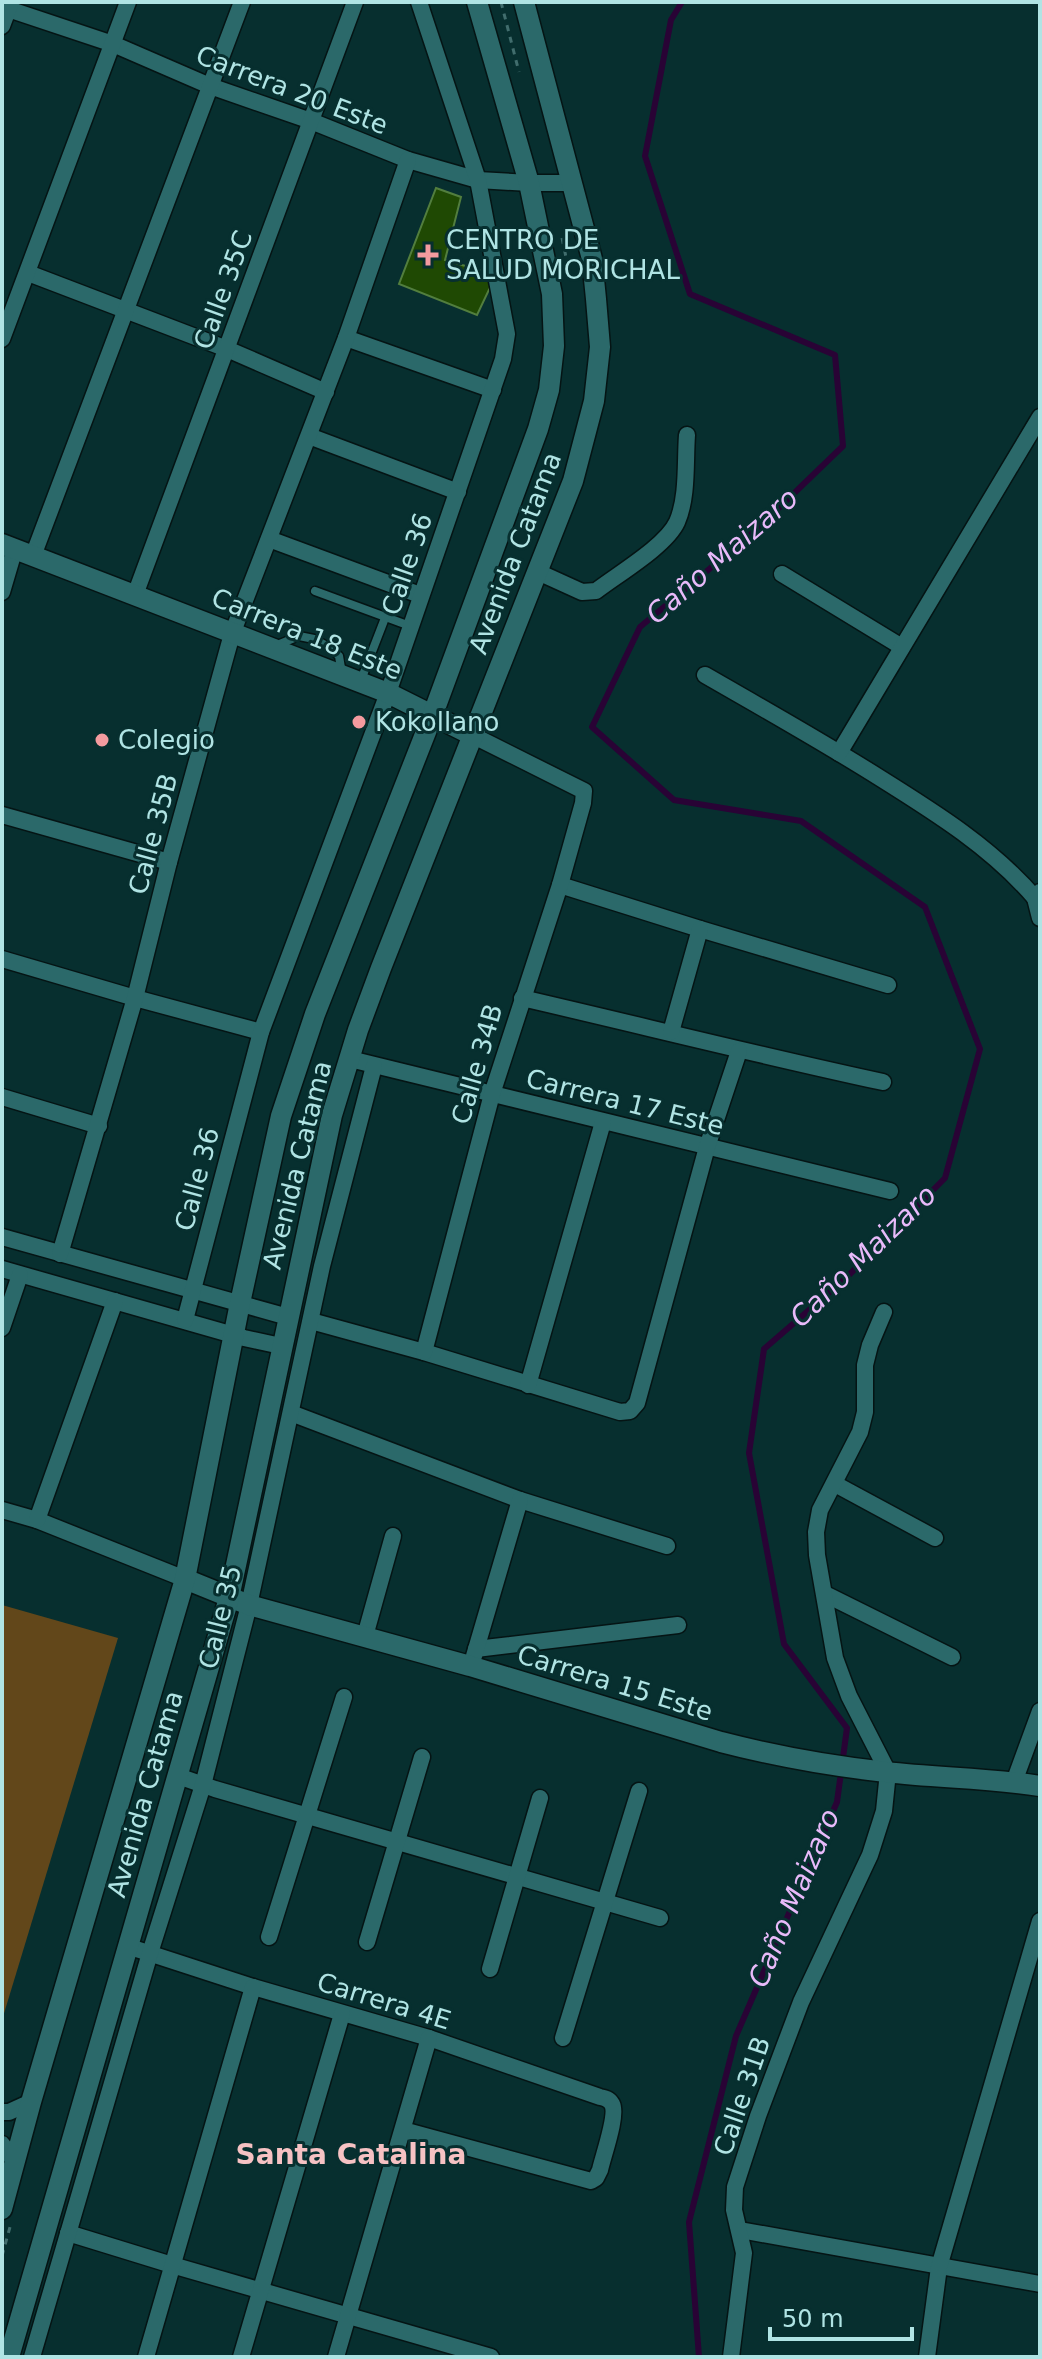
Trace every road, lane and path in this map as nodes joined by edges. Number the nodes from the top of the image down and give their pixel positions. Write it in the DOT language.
graph roads {
  1 [pos="128,2"];
  2 [pos="242,2"];
  3 [pos="355,2"];
  4 [pos="419,2"];
  5 [pos="477,2"];
  6 [pos="524,2"];
  7 [pos="6,11"];
  8 [pos="113,44"];
  9 [pos="210,86"];
  10 [pos="311,121"];
  11 [pos="408,160"];
  12 [pos="478,180"];
  13 [pos="529,183"];
  14 [pos="572,183"];
  15 [pos="28,273"];
  16 [pos="126,311"];
  17 [pos="346,338"];
  18 [pos="2,339"];
  19 [pos="227,349"];
  20 [pos="493,390"];
  21 [pos="326,392"];
  22 [pos="1040,417"];
  23 [pos="687,435"];
  24 [pos="309,436"];
  25 [pos="458,492"];
  26 [pos="269,539"];
  27 [pos="17,549"];
  28 [pos="538,572"];
  29 [pos="782,574"];
  30 [pos="315,591"];
  31 [pos="2,592"];
  32 [pos="135,595"];
  33 [pos="420,595"];
  34 [pos="385,618"];
  35 [pos="410,626"];
  36 [pos="232,634"];
  37 [pos="902,647"];
  38 [pos="705,675"];
  39 [pos="351,678"];
  40 [pos="388,693"];
  41 [pos="433,714"];
  42 [pos="474,736"];
  43 [pos="839,753"];
  44 [pos="584,791"];
  45 [pos="2,815"];
  46 [pos="169,862"];
  47 [pos="560,885"];
  48 [pos="1037,895"];
  49 [pos="1040,918"];
  50 [pos="700,929"];
  51 [pos="2,959"];
  52 [pos="888,985"];
  53 [pos="135,998"];
  54 [pos="522,998"];
  55 [pos="261,1032"];
  56 [pos="671,1032"];
  57 [pos="739,1051"];
  58 [pos="350,1059"];
  59 [pos="374,1066"];
  60 [pos="883,1082"];
  61 [pos="492,1094"];
  62 [pos="2,1097"];
  63 [pos="603,1122"];
  64 [pos="99,1126"];
  65 [pos="707,1147"];
  66 [pos="890,1191"];
  67 [pos="2,1237"];
  68 [pos="60,1254"];
  69 [pos="2,1269"];
  70 [pos="20,1275"];
  71 [pos="192,1289"];
  72 [pos="115,1301"];
  73 [pos="240,1303"];
  74 [pos="884,1312"];
  75 [pos="288,1317"];
  76 [pos="185,1320"];
  77 [pos="311,1321"];
  78 [pos="2,1328"];
  79 [pos="234,1335"];
  80 [pos="281,1346"];
  81 [pos="424,1352"];
  82 [pos="528,1385"];
  83 [pos="291,1413"];
  84 [pos="835,1484"];
  85 [pos="520,1500"];
  86 [pos="2,1510"];
  87 [pos="37,1520"];
  88 [pos="393,1536"];
  89 [pos="935,1538"];
  90 [pos="667,1546"];
  91 [pos="185,1579"];
  92 [pos="825,1594"];
  93 [pos="229,1598"];
  94 [pos="249,1605"];
  95 [pos="678,1625"];
  96 [pos="365,1636"];
  97 [pos="952,1657"];
  98 [pos="473,1658"];
  99 [pos="344,1697"];
  100 [pos="1040,1711"];
  101 [pos="422,1757"];
  102 [pos="888,1772"];
  103 [pos="178,1776"];
  104 [pos="1014,1782"];
  105 [pos="203,1785"];
  106 [pos="1040,1786"];
  107 [pos="639,1791"];
  108 [pos="540,1798"];
  109 [pos="306,1816"];
  110 [pos="395,1842"];
  111 [pos="516,1878"];
  112 [pos="604,1902"];
  113 [pos="660,1918"];
  114 [pos="1039,1931"];
  115 [pos="269,1937"];
  116 [pos="367,1942"];
  117 [pos="127,1946"];
  118 [pos="150,1953"];
  119 [pos="490,1969"];
  120 [pos="253,1987"];
  121 [pos="342,2014"];
  122 [pos="429,2038"];
  123 [pos="563,2038"];
  124 [pos="31,2102"];
  125 [pos="2,2112"];
  126 [pos="403,2130"];
  127 [pos="2,2144"];
  128 [pos="14,2161"];
  129 [pos="2,2209"];
  130 [pos="740,2230"];
  131 [pos="68,2233"];
  132 [pos="172,2265"];
  133 [pos="939,2267"];
  134 [pos="1040,2284"];
  135 [pos="261,2291"];
  136 [pos="349,2315"];
  137 [pos="9,2357"];
  138 [pos="32,2357"];
  139 [pos="146,2357"];
  140 [pos="241,2357"];
  141 [pos="336,2357"];
  142 [pos="491,2357"];
  143 [pos="731,2357"];
  144 [pos="927,2357"];
  1 -- 8 [label="street"];
  2 -- 9 [label="street"];
  3 -- 10 [label="street, Calle 35C"];
  4 -- 12 [label="street, Calle 36"];
  5 -- 13 [label="main road, Avenida Catama"];
  6 -- 14 [label="main road, Avenida Catama"];
  7 -- 8 [label="street, Carrera 20 Este"];
  8 -- 9 [label="street, Carrera 20 Este"];
  8 -- 15 [label="street"];
  9 -- 10 [label="street, Carrera 20 Este"];
  9 -- 16 [label="street"];
  10 -- 11 [label="street, Carrera 20 Este"];
  10 -- 19 [label="street, Calle 35C"];
  11 -- 12 [label="street, Carrera 20 Este"];
  11 -- 17 [label="street, Calle 35B"];
  12 -- 13 [label="street, Carrera 20 Este"];
  12 -- 20 [label="street, Calle 36"];
  13 -- 14 [label="street, Carrera 20 Este"];
  13 -- 41 [label="main road, Avenida Catama"];
  14 -- 28 [label="main road, Avenida Catama"];
  15 -- 16 [label="street"];
  15 -- 18 [label="street"];
  16 -- 19 [label="street"];
  16 -- 27 [label="street"];
  17 -- 20 [label="street"];
  17 -- 21 [label="street, Calle 35B"];
  19 -- 21 [label="street"];
  19 -- 32 [label="street, Calle 35C"];
  20 -- 25 [label="street, Calle 36"];
  21 -- 24 [label="street, Calle 35B"];
  22 -- 37 [label="street"];
  23 -- 28 [label="street"];
  24 -- 25 [label="street"];
  24 -- 26 [label="street, Calle 35B"];
  25 -- 33 [label="street, Calle 36"];
  26 -- 33 [label="street"];
  26 -- 36 [label="street, Calle 35B"];
  27 -- 31 [label="street"];
  27 -- 32 [label="main road, Carrera 18 Este"];
  28 -- 42 [label="main road, Avenida Catama"];
  29 -- 37 [label="street"];
  30 -- 34 [label="lane"];
  32 -- 36 [label="main road, Carrera 18 Este"];
  33 -- 35 [label="street, Calle 36"];
  34 -- 35 [label="lane"];
  34 -- 39 [label="lane"];
  35 -- 40 [label="street, Calle 36"];
  36 -- 39 [label="main road, Carrera 18 Este"];
  36 -- 46 [label="street, Calle 35B"];
  37 -- 43 [label="street"];
  38 -- 43 [label="street"];
  39 -- 40 [label="main road, Carrera 18 Este"];
  40 -- 41 [label="main road, Carrera 18 Este"];
  40 -- 55 [label="street, Calle 36"];
  41 -- 42 [label="main road, Carrera 18 Este"];
  41 -- 73 [label="main road, Avenida Catama"];
  42 -- 44 [label="street, Carrera 18 Este"];
  42 -- 58 [label="main road, Avenida Catama"];
  43 -- 48 [label="street"];
  44 -- 47 [label="street, Calle 34B"];
  45 -- 46 [label="street"];
  46 -- 53 [label="street, Calle 35B"];
  47 -- 50 [label="street"];
  47 -- 54 [label="street, Calle 34B"];
  48 -- 49 [label="street"];
  50 -- 52 [label="street"];
  50 -- 56 [label="street"];
  51 -- 53 [label="street"];
  53 -- 55 [label="street"];
  53 -- 64 [label="street, Calle 35B"];
  54 -- 56 [label="street"];
  54 -- 61 [label="street, Calle 34B"];
  55 -- 71 [label="street, Calle 36"];
  56 -- 57 [label="street"];
  57 -- 60 [label="street"];
  57 -- 65 [label="street"];
  58 -- 59 [label="street, Carrera 17 Este"];
  58 -- 75 [label="main road, Avenida Catama"];
  59 -- 61 [label="street, Carrera 17 Este"];
  59 -- 77 [label="street, Calle 35"];
  61 -- 63 [label="street, Carrera 17 Este"];
  61 -- 81 [label="street, Calle 34B"];
  62 -- 64 [label="street"];
  63 -- 65 [label="street, Carrera 17 Este"];
  63 -- 82 [label="street"];
  64 -- 68 [label="street, Calle 35B"];
  65 -- 66 [label="street, Carrera 17 Este"];
  65 -- 82 [label="street"];
  67 -- 68 [label="street"];
  68 -- 71 [label="street"];
  69 -- 70 [label="street"];
  70 -- 72 [label="street"];
  70 -- 78 [label="street"];
  71 -- 73 [label="street"];
  71 -- 76 [label="street, Calle 36"];
  72 -- 76 [label="street"];
  72 -- 87 [label="street"];
  73 -- 75 [label="street"];
  73 -- 79 [label="main road, Avenida Catama"];
  74 -- 84 [label="street"];
  75 -- 80 [label="main road, Avenida Catama"];
  76 -- 79 [label="street"];
  77 -- 81 [label="street"];
  77 -- 83 [label="street, Calle 35"];
  79 -- 80 [label="street"];
  79 -- 91 [label="main road, Avenida Catama"];
  80 -- 93 [label="main road, Avenida Catama"];
  81 -- 82 [label="street"];
  83 -- 85 [label="street"];
  83 -- 94 [label="street, Calle 35"];
  84 -- 89 [label="street"];
  84 -- 92 [label="street"];
  85 -- 90 [label="street"];
  85 -- 98 [label="street"];
  86 -- 87 [label="street"];
  87 -- 91 [label="street"];
  88 -- 96 [label="street"];
  91 -- 93 [label="main road, Carrera 15 Este"];
  91 -- 124 [label="main road, Avenida Catama"];
  92 -- 97 [label="street"];
  92 -- 102 [label="street"];
  93 -- 94 [label="main road, Carrera 15 Este"];
  93 -- 103 [label="main road, Avenida Catama"];
  94 -- 96 [label="main road, Carrera 15 Este"];
  94 -- 105 [label="street, Calle 35"];
  95 -- 98 [label="street"];
  96 -- 98 [label="main road, Carrera 15 Este"];
  98 -- 102 [label="main road, Carrera 15 Este"];
  99 -- 109 [label="street"];
  100 -- 104 [label="street"];
  101 -- 110 [label="street"];
  102 -- 104 [label="main road, Carrera 15 Este"];
  102 -- 130 [label="street, Calle 31B"];
  103 -- 105 [label="street"];
  103 -- 117 [label="main road, Avenida Catama"];
  104 -- 106 [label="main road, Carrera 15 Este"];
  105 -- 109 [label="street"];
  105 -- 118 [label="street, Calle 35"];
  107 -- 112 [label="street"];
  108 -- 111 [label="street"];
  109 -- 110 [label="street"];
  109 -- 115 [label="street"];
  110 -- 111 [label="street"];
  110 -- 116 [label="street"];
  111 -- 112 [label="street"];
  111 -- 119 [label="street"];
  112 -- 113 [label="street"];
  112 -- 123 [label="street"];
  114 -- 133 [label="street"];
  117 -- 118 [label="street, Carrera 4E"];
  117 -- 137 [label="main road, Avenida Catama"];
  118 -- 120 [label="street, Carrera 4E"];
  118 -- 131 [label="street, Calle 35"];
  120 -- 121 [label="street, Carrera 4E"];
  120 -- 132 [label="street"];
  121 -- 122 [label="street, Carrera 4E"];
  121 -- 135 [label="street"];
  122 -- 126 [label="street"];
  122 -- 126 [label="street, Carrera 4E"];
  124 -- 125 [label="street"];
  124 -- 128 [label="main road, Avenida Catama"];
  126 -- 136 [label="street"];
  127 -- 128 [label="street"];
  128 -- 129 [label="main road, Avenida Catama"];
  130 -- 133 [label="street"];
  130 -- 143 [label="street, Calle 31B"];
  131 -- 132 [label="street"];
  131 -- 138 [label="street, Calle 35"];
  132 -- 135 [label="street"];
  132 -- 139 [label="street"];
  133 -- 134 [label="street"];
  133 -- 144 [label="street"];
  135 -- 136 [label="street"];
  135 -- 140 [label="street"];
  136 -- 141 [label="street"];
  136 -- 142 [label="street"];
}
